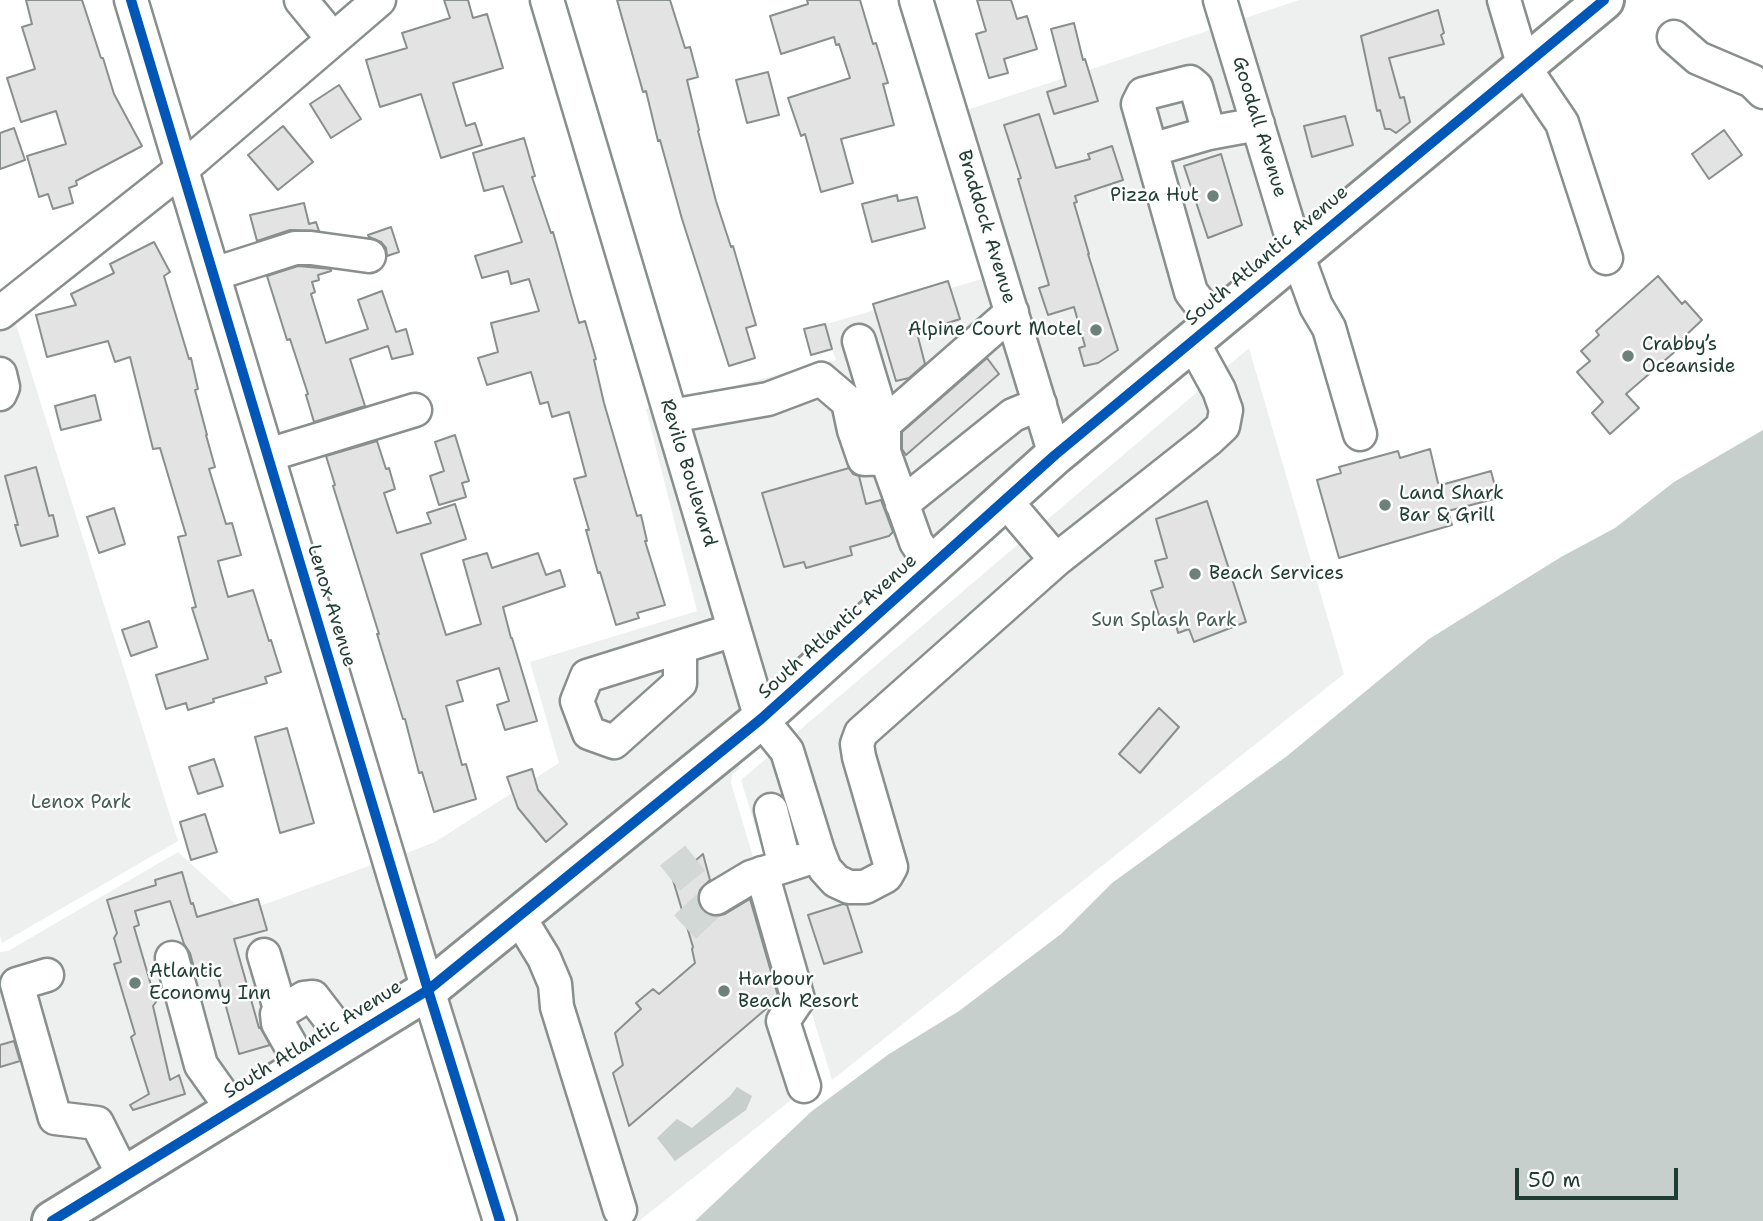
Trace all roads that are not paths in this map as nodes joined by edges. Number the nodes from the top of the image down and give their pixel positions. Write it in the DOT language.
graph roads {
  1 [pos="131,0"];
  2 [pos="301,0"];
  3 [pos="379,0"];
  4 [pos="547,0"];
  5 [pos="916,0"];
  6 [pos="1220,0"];
  7 [pos="1504,0"];
  8 [pos="1604,0"];
  9 [pos="1674,37"];
  10 [pos="333,39"];
  11 [pos="1524,67"];
  12 [pos="1763,92"];
  13 [pos="1258,124"];
  14 [pos="1209,132"];
  15 [pos="1151,150"];
  16 [pos="182,169"];
  17 [pos="1297,254"];
  18 [pos="369,256"];
  19 [pos="1606,258"];
  20 [pos="214,274"];
  21 [pos="1012,312"];
  22 [pos="0,313"];
  23 [pos="1203,332"];
  24 [pos="859,341"];
  25 [pos="0,374"];
  26 [pos="0,394"];
  27 [pos="1040,404"];
  28 [pos="415,410"];
  29 [pos="671,416"];
  30 [pos="884,424"];
  31 [pos="1360,434"];
  32 [pos="268,455"];
  33 [pos="1055,455"];
  34 [pos="886,458"];
  35 [pos="1005,500"];
  36 [pos="902,504"];
  37 [pos="1056,560"];
  38 [pos="932,566"];
  39 [pos="734,630"];
  40 [pos="680,647"];
  41 [pos="761,719"];
  42 [pos="771,810"];
  43 [pos="819,855"];
  44 [pos="774,869"];
  45 [pos="716,898"];
  46 [pos="519,917"];
  47 [pos="264,955"];
  48 [pos="172,958"];
  49 [pos="47,975"];
  50 [pos="428,990"];
  51 [pos="281,1012"];
  52 [pos="346,1040"];
  53 [pos="303,1067"];
  54 [pos="804,1086"];
  55 [pos="233,1110"];
  56 [pos="124,1177"];
  57 [pos="621,1210"];
  58 [pos="52,1221"];
  59 [pos="500,1221"];
  1 -- 16 [label="street, Lenox Avenue"];
  2 -- 10 [label="street"];
  3 -- 10 [label="street"];
  4 -- 29 [label="street, Revilo Boulevard"];
  5 -- 21 [label="street, Braddock Avenue"];
  6 -- 13 [label="street, Goodall Avenue"];
  7 -- 11 [label="street"];
  8 -- 11 [label="main road, South Atlantic Avenue"];
  9 -- 12 [label="street"];
  10 -- 16 [label="street"];
  11 -- 17 [label="main road, South Atlantic Avenue"];
  11 -- 19 [label="street"];
  13 -- 14 [label="street"];
  13 -- 17 [label="street, Goodall Avenue"];
  14 -- 15 [label="street"];
  14 -- 15 [label="street"];
  15 -- 23 [label="street"];
  16 -- 20 [label="street, Lenox Avenue"];
  16 -- 22 [label="street"];
  17 -- 23 [label="main road, South Atlantic Avenue"];
  17 -- 31 [label="street, Goodall Avenue"];
  18 -- 20 [label="street"];
  20 -- 32 [label="street, Lenox Avenue"];
  21 -- 27 [label="street, Braddock Avenue"];
  21 -- 30 [label="street"];
  23 -- 33 [label="main road, South Atlantic Avenue"];
  23 -- 37 [label="street"];
  24 -- 30 [label="street"];
  25 -- 26 [label="street"];
  27 -- 33 [label="street, Braddock Avenue"];
  27 -- 36 [label="street"];
  28 -- 32 [label="street"];
  29 -- 34 [label="street"];
  29 -- 39 [label="street, Revilo Boulevard"];
  30 -- 34 [label="street"];
  32 -- 50 [label="street, Lenox Avenue"];
  33 -- 35 [label="main road, South Atlantic Avenue"];
  34 -- 36 [label="street"];
  35 -- 37 [label="street"];
  35 -- 38 [label="main road, South Atlantic Avenue"];
  36 -- 38 [label="street"];
  37 -- 43 [label="street, Revilo Boulevard"];
  38 -- 41 [label="main road, South Atlantic Avenue"];
  39 -- 40 [label="street"];
  39 -- 41 [label="street, Revilo Boulevard"];
  41 -- 43 [label="street, Revilo Boulevard"];
  41 -- 46 [label="main road, South Atlantic Avenue"];
  42 -- 44 [label="street"];
  43 -- 44 [label="street"];
  44 -- 45 [label="street"];
  44 -- 54 [label="street"];
  46 -- 50 [label="main road, South Atlantic Avenue"];
  46 -- 57 [label="street"];
  47 -- 51 [label="street"];
  48 -- 55 [label="street"];
  49 -- 56 [label="street"];
  50 -- 52 [label="main road, South Atlantic Avenue"];
  50 -- 59 [label="street, Lenox Avenue"];
  51 -- 52 [label="street"];
  51 -- 53 [label="street"];
  52 -- 53 [label="main road, South Atlantic Avenue"];
  53 -- 55 [label="main road, South Atlantic Avenue"];
  55 -- 56 [label="main road, South Atlantic Avenue"];
  56 -- 58 [label="main road, South Atlantic Avenue"];
}
